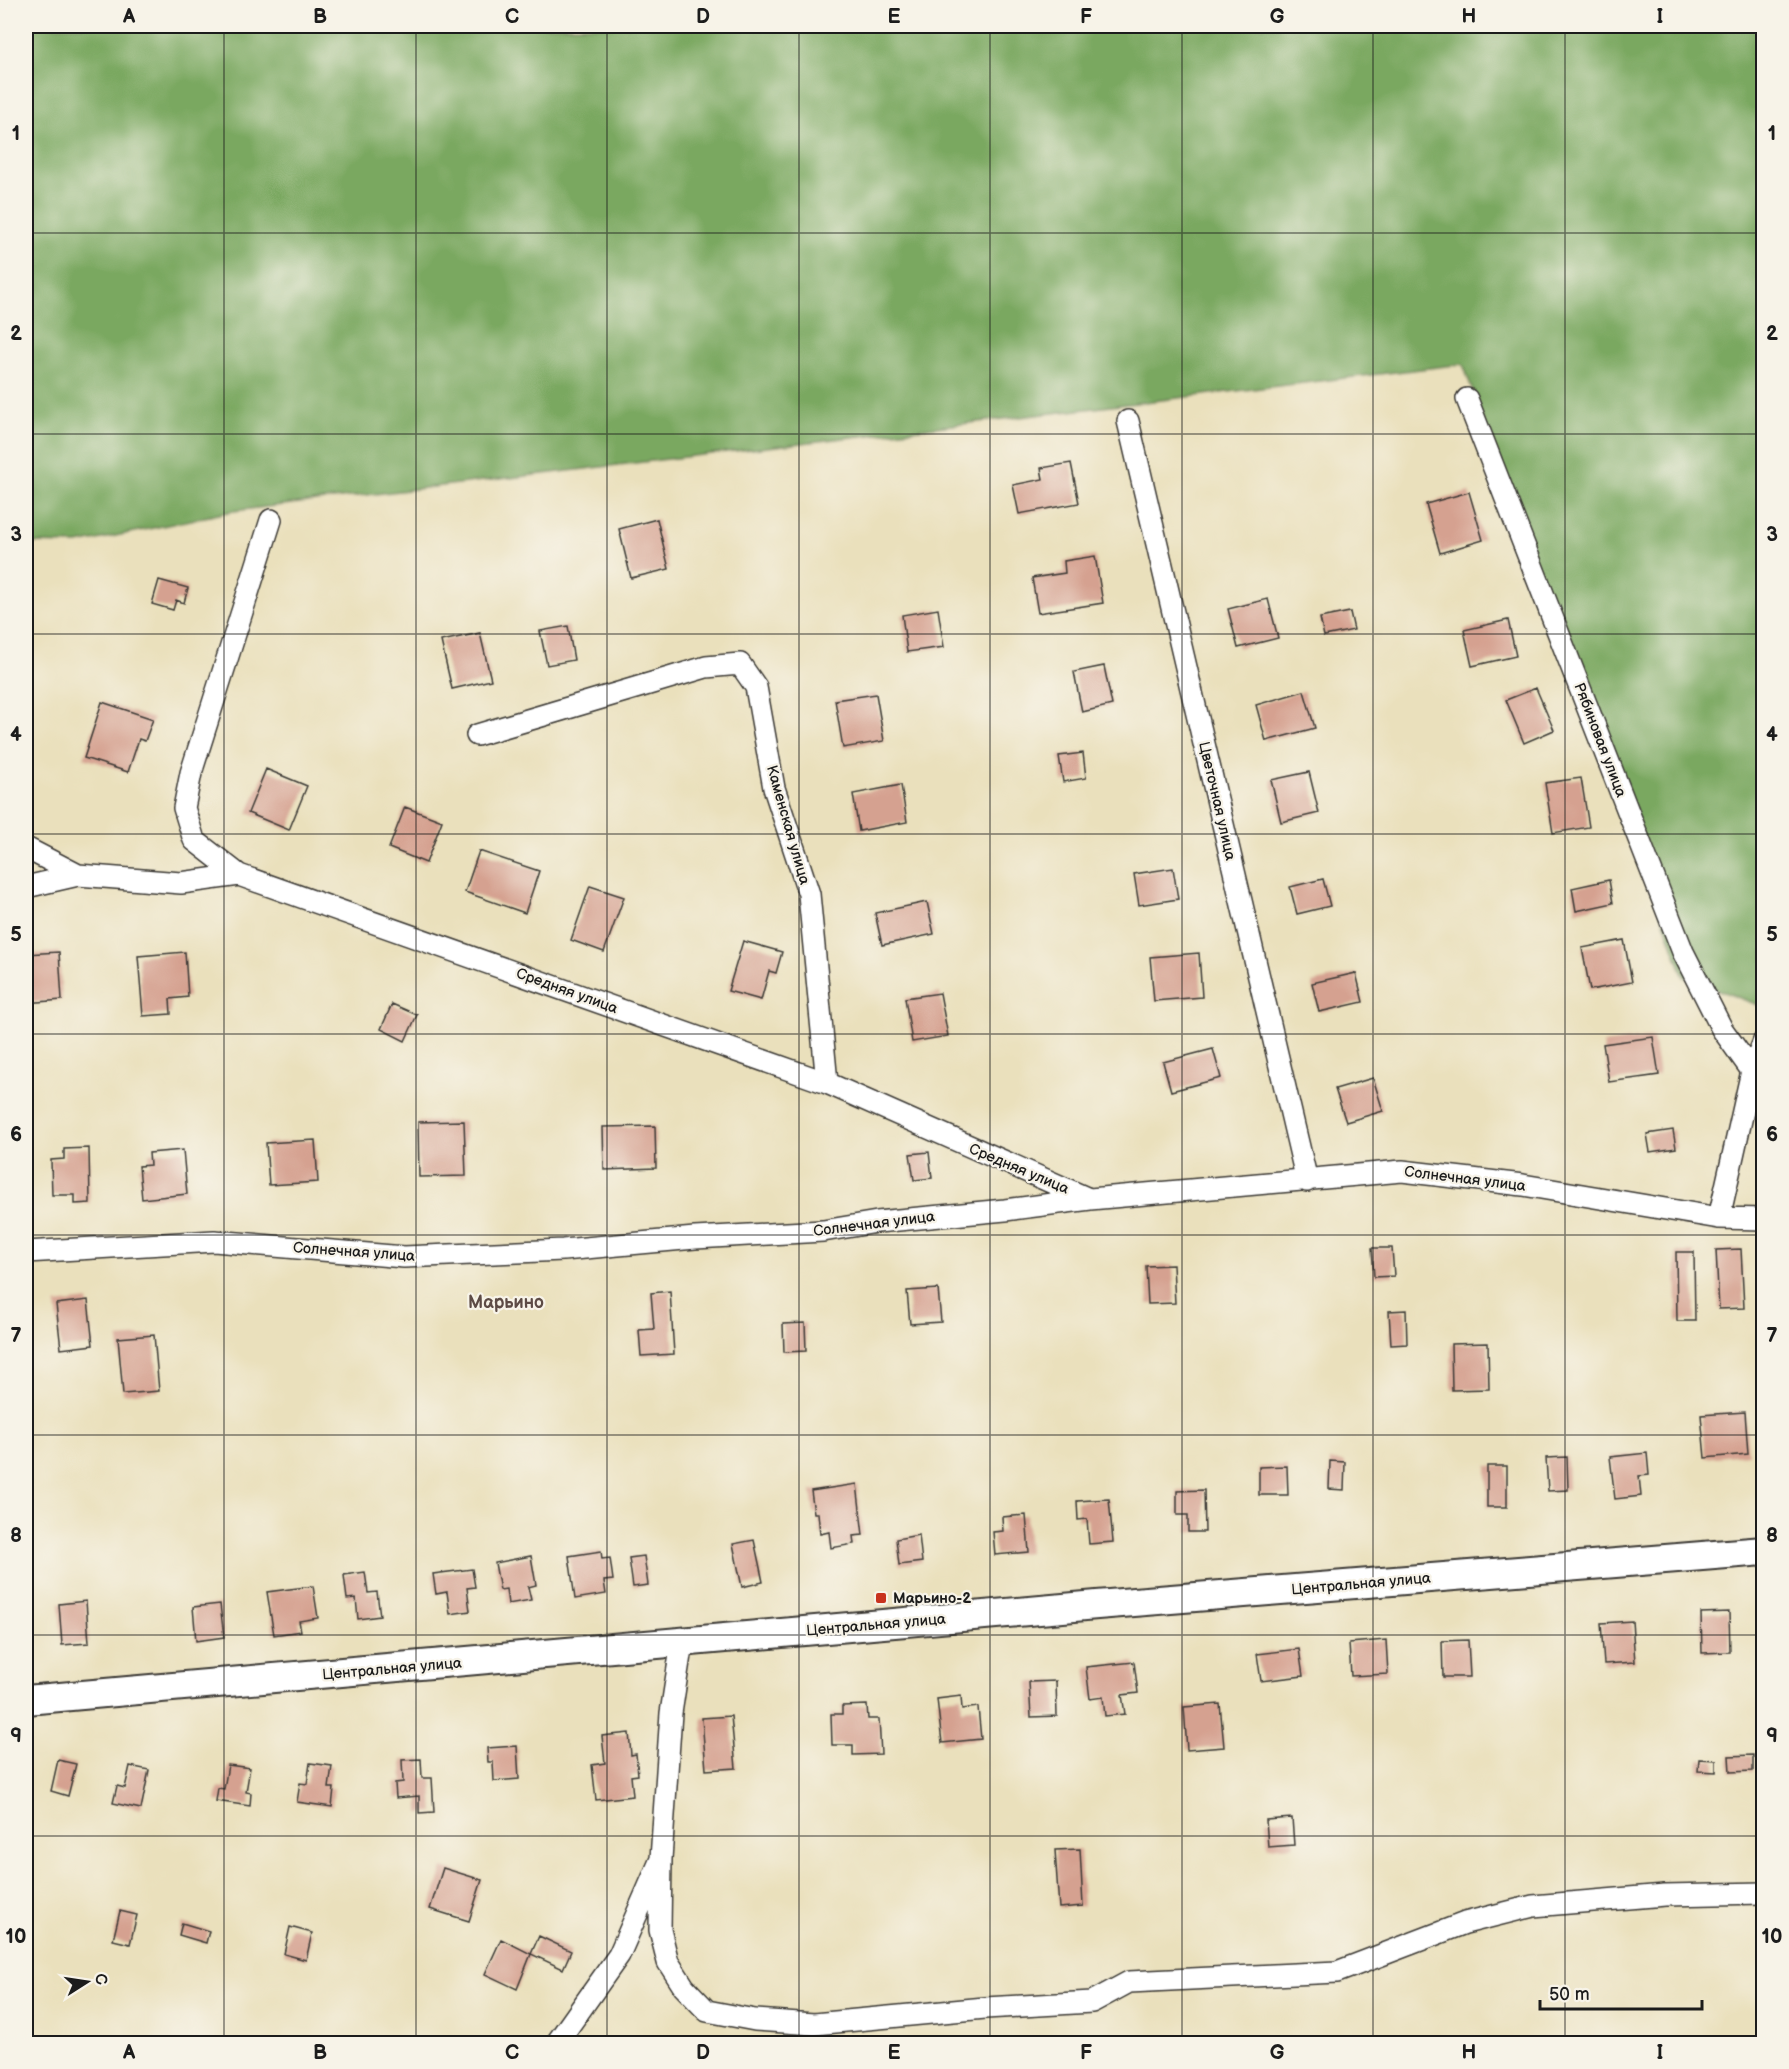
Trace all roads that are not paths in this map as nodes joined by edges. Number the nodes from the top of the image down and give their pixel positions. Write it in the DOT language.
graph roads {
  1 [pos="1467,399"];
  2 [pos="1128,421"];
  3 [pos="270,519"];
  4 [pos="477,735"];
  5 [pos="26,848"];
  6 [pos="78,875"];
  7 [pos="239,875"];
  8 [pos="26,887"];
  9 [pos="1764,1041"];
  10 [pos="1752,1071"];
  11 [pos="826,1083"];
  12 [pos="1307,1181"];
  13 [pos="1090,1199"];
  14 [pos="1719,1218"];
  15 [pos="1764,1219"];
  16 [pos="26,1252"];
  17 [pos="1764,1551"];
  18 [pos="682,1642"];
  19 [pos="26,1700"];
  20 [pos="662,1859"];
  21 [pos="1764,1893"];
  22 [pos="556,2043"];
  1 -- 10 [label="street, Рябиновая улица"];
  2 -- 12 [label="street, Цветочная улица"];
  3 -- 7 [label="street"];
  4 -- 11 [label="street, Каменская улица"];
  5 -- 6 [label="street"];
  6 -- 7 [label="street, Средняя улица"];
  6 -- 8 [label="street, Средняя улица"];
  7 -- 11 [label="street, Средняя улица"];
  9 -- 10 [label="street"];
  10 -- 14 [label="street"];
  11 -- 13 [label="street, Средняя улица"];
  12 -- 13 [label="street, Солнечная улица"];
  12 -- 14 [label="street, Солнечная улица"];
  13 -- 16 [label="street, Солнечная улица"];
  14 -- 15 [label="street, Солнечная улица"];
  17 -- 18 [label="main road, Центральная улица"];
  18 -- 19 [label="main road, Центральная улица"];
  18 -- 20 [label="street"];
  20 -- 21 [label="street"];
  20 -- 22 [label="street"];
}
